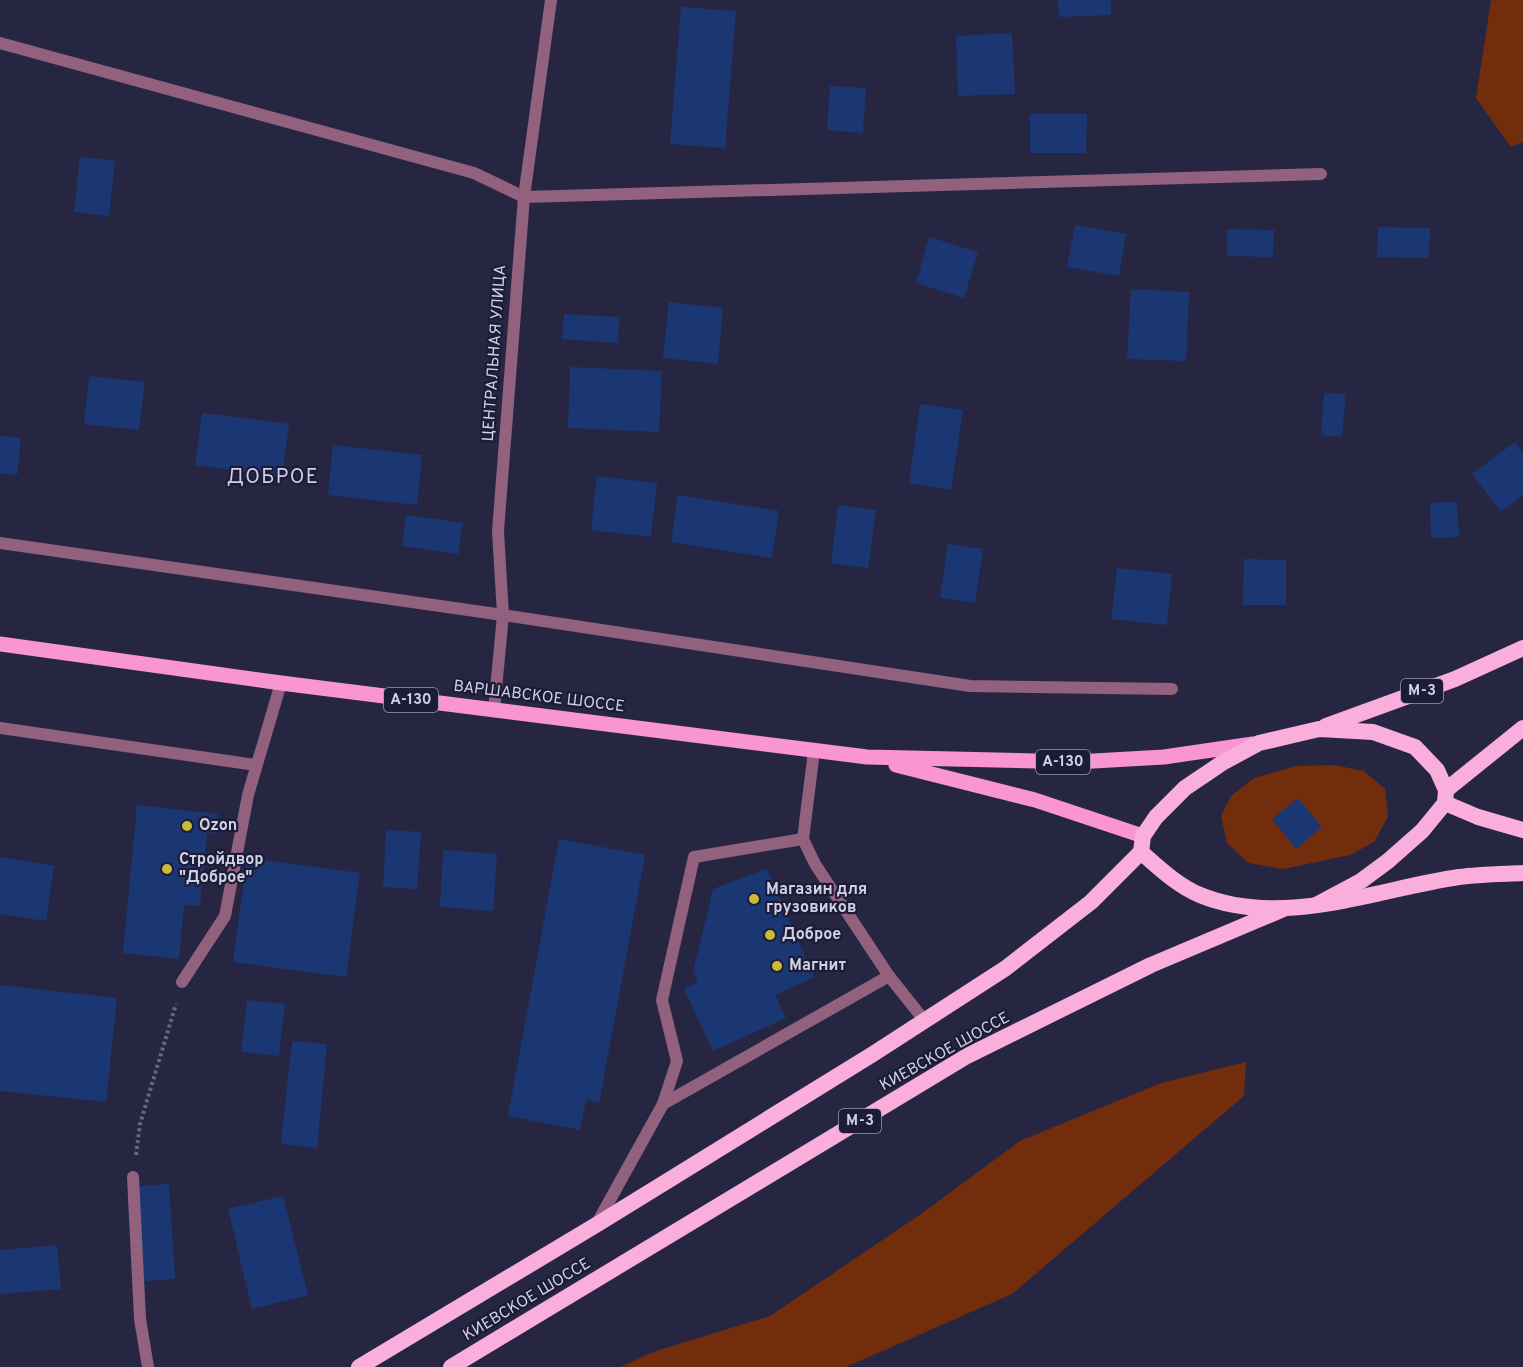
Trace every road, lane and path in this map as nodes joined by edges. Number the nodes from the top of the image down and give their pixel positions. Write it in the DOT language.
graph roads {
  1 [pos="551,0"];
  2 [pos="0,42"];
  3 [pos="1321,174"];
  4 [pos="524,197"];
  5 [pos="0,543"];
  6 [pos="503,615"];
  7 [pos="0,644"];
  8 [pos="1523,648"];
  9 [pos="281,683"];
  10 [pos="1172,689"];
  11 [pos="494,710"];
  12 [pos="0,728"];
  13 [pos="1523,728"];
  14 [pos="1318,729"];
  15 [pos="1259,743"];
  16 [pos="819,751"];
  17 [pos="867,758"];
  18 [pos="256,765"];
  19 [pos="1445,796"];
  20 [pos="1523,830"];
  21 [pos="803,839"];
  22 [pos="1142,844"];
  23 [pos="1523,873"];
  24 [pos="1316,904"];
  25 [pos="1286,908"];
  26 [pos="889,976"];
  27 [pos="182,982"];
  28 [pos="924,1020"];
  29 [pos="663,1104"];
  30 [pos="133,1177"];
  31 [pos="596,1226"];
  32 [pos="148,1367"];
  33 [pos="359,1367"];
  34 [pos="451,1367"];
  1 -- 4 [label="street, ЦЕНТРАЛЬНАЯ УЛИЦА"];
  2 -- 4 [label="street"];
  3 -- 4 [label="street"];
  4 -- 6 [label="street, ЦЕНТРАЛЬНАЯ УЛИЦА"];
  5 -- 6 [label="street"];
  6 -- 10 [label="street"];
  6 -- 11 [label="street, ЦЕНТРАЛЬНАЯ УЛИЦА"];
  7 -- 9 [label="main road, ВАРШАВСКОЕ ШОССЕ / А-130"];
  8 -- 14 [label="highway, М-3"];
  9 -- 11 [label="main road, ВАРШАВСКОЕ ШОССЕ / А-130"];
  9 -- 18 [label="street"];
  11 -- 16 [label="main road, ВАРШАВСКОЕ ШОССЕ / А-130"];
  12 -- 18 [label="street"];
  13 -- 19 [label="highway, М-3"];
  14 -- 15 [label="highway, М-3"];
  14 -- 19 [label="highway"];
  15 -- 17 [label="main road, А-130"];
  15 -- 22 [label="highway, М-3"];
  16 -- 17 [label="main road, А-130"];
  16 -- 21 [label="street"];
  17 -- 22 [label="main road, А-130"];
  18 -- 27 [label="street"];
  19 -- 20 [label="highway"];
  19 -- 24 [label="highway, М-3"];
  21 -- 26 [label="street"];
  21 -- 29 [label="street"];
  22 -- 25 [label="highway, А-130"];
  22 -- 28 [label="highway, КИЕВСКОЕ ШОССЕ / М-3"];
  23 -- 24 [label="highway"];
  24 -- 25 [label="highway, М-3"];
  25 -- 34 [label="highway, КИЕВСКОЕ ШОССЕ / М-3"];
  26 -- 28 [label="street"];
  26 -- 29 [label="street"];
  27 -- 30 [label="path"];
  28 -- 31 [label="highway, КИЕВСКОЕ ШОССЕ / М-3"];
  29 -- 31 [label="street"];
  30 -- 32 [label="street"];
  31 -- 33 [label="highway, КИЕВСКОЕ ШОССЕ / М-3"];
}
